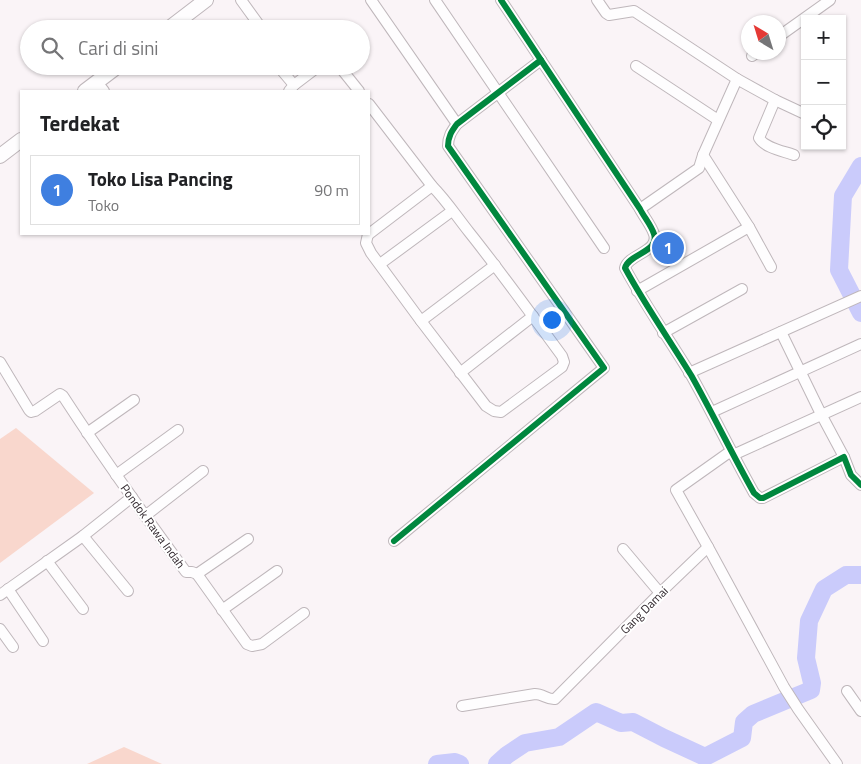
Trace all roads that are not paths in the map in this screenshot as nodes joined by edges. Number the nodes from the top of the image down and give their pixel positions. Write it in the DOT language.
graph roads {
  1 [pos="206,0"];
  2 [pos="241,0"];
  3 [pos="371,0"];
  4 [pos="435,0"];
  5 [pos="501,0"];
  6 [pos="597,0"];
  7 [pos="830,0"];
  8 [pos="180,20"];
  9 [pos="255,20"];
  10 [pos="786,31"];
  11 [pos="540,60"];
  12 [pos="636,66"];
  13 [pos="110,75"];
  14 [pos="284,75"];
  15 [pos="303,75"];
  16 [pos="346,75"];
  17 [pos="737,78"];
  18 [pos="100,87"];
  19 [pos="292,88"];
  20 [pos="358,90"];
  21 [pos="497,92"];
  22 [pos="775,100"];
  23 [pos="370,105"];
  24 [pos="801,112"];
  25 [pos="718,120"];
  26 [pos="457,124"];
  27 [pos="20,141"];
  28 [pos="702,155"];
  29 [pos="794,155"];
  30 [pos="0,156"];
  31 [pos="432,186"];
  32 [pos="640,209"];
  33 [pos="452,211"];
  34 [pos="749,227"];
  35 [pos="370,233"];
  36 [pos="369,235"];
  37 [pos="604,248"];
  38 [pos="380,264"];
  39 [pos="495,265"];
  40 [pos="771,266"];
  41 [pos="742,289"];
  42 [pos="637,291"];
  43 [pos="861,296"];
  44 [pos="533,316"];
  45 [pos="421,321"];
  46 [pos="781,332"];
  47 [pos="664,333"];
  48 [pos="861,344"];
  49 [pos="0,362"];
  50 [pos="801,371"];
  51 [pos="460,373"];
  52 [pos="689,373"];
  53 [pos="861,397"];
  54 [pos="134,400"];
  55 [pos="712,412"];
  56 [pos="821,414"];
  57 [pos="178,430"];
  58 [pos="87,433"];
  59 [pos="732,453"];
  60 [pos="844,457"];
  61 [pos="203,471"];
  62 [pos="116,475"];
  63 [pos="861,485"];
  64 [pos="132,497"];
  65 [pos="145,516"];
  66 [pos="83,536"];
  67 [pos="248,539"];
  68 [pos="394,541"];
  69 [pos="708,547"];
  70 [pos="623,549"];
  71 [pos="47,561"];
  72 [pos="277,571"];
  73 [pos="197,574"];
  74 [pos="128,591"];
  75 [pos="4,592"];
  76 [pos="660,593"];
  77 [pos="82,609"];
  78 [pos="222,610"];
  79 [pos="304,613"];
  80 [pos="0,629"];
  81 [pos="43,640"];
  82 [pos="13,647"];
  83 [pos="847,691"];
  84 [pos="462,706"];
  85 [pos="861,711"];
  86 [pos="838,764"];
  1 -- 8 [label="main road"];
  2 -- 9 [label="street"];
  3 -- 26 [label="street"];
  4 -- 21 [label="street"];
  5 -- 11 [label="street"];
  6 -- 17 [label="street"];
  7 -- 10 [label="street"];
  11 -- 21 [label="street"];
  11 -- 32 [label="street"];
  12 -- 25 [label="street"];
  13 -- 18 [label="main road"];
  14 -- 19 [label="street"];
  15 -- 19 [label="street"];
  16 -- 20 [label="street"];
  17 -- 22 [label="street"];
  17 -- 25 [label="street"];
  21 -- 26 [label="street"];
  21 -- 37 [label="street"];
  22 -- 24 [label="street"];
  22 -- 29 [label="street"];
  23 -- 31 [label="street"];
  25 -- 28 [label="street"];
  26 -- 68 [label="street"];
  27 -- 30 [label="main road"];
  28 -- 32 [label="street"];
  28 -- 34 [label="street"];
  31 -- 33 [label="street"];
  31 -- 35 [label="street"];
  32 -- 42 [label="street"];
  33 -- 38 [label="street"];
  33 -- 39 [label="street"];
  34 -- 40 [label="street"];
  34 -- 42 [label="street"];
  36 -- 38 [label="street"];
  38 -- 45 [label="street"];
  39 -- 44 [label="street"];
  39 -- 45 [label="street"];
  41 -- 47 [label="street"];
  42 -- 47 [label="street"];
  43 -- 46 [label="street"];
  44 -- 51 [label="street"];
  44 -- 51 [label="street"];
  45 -- 51 [label="street"];
  46 -- 50 [label="street"];
  46 -- 52 [label="street"];
  47 -- 52 [label="street"];
  48 -- 50 [label="street"];
  49 -- 58 [label="street, Pondok Rawa Indah"];
  50 -- 55 [label="street"];
  50 -- 56 [label="street"];
  52 -- 55 [label="street"];
  53 -- 56 [label="street"];
  54 -- 58 [label="street"];
  55 -- 59 [label="street"];
  56 -- 59 [label="street"];
  56 -- 60 [label="street"];
  57 -- 62 [label="street"];
  58 -- 62 [label="street, Pondok Rawa Indah"];
  59 -- 60 [label="street"];
  59 -- 69 [label="street"];
  60 -- 63 [label="street"];
  61 -- 65 [label="street"];
  62 -- 64 [label="street, Pondok Rawa Indah"];
  64 -- 65 [label="street, Pondok Rawa Indah"];
  64 -- 66 [label="street"];
  65 -- 73 [label="street, Pondok Rawa Indah"];
  66 -- 71 [label="street"];
  66 -- 74 [label="street"];
  67 -- 73 [label="street"];
  69 -- 76 [label="street, Gang Damai"];
  69 -- 86 [label="street"];
  70 -- 76 [label="street"];
  71 -- 75 [label="street"];
  71 -- 77 [label="street"];
  72 -- 78 [label="street"];
  73 -- 78 [label="street, Pondok Rawa Indah"];
  75 -- 81 [label="street"];
  76 -- 84 [label="street, Gang Damai"];
  78 -- 79 [label="street, Pondok Rawa Indah"];
  80 -- 82 [label="street"];
  83 -- 85 [label="street"];
}
